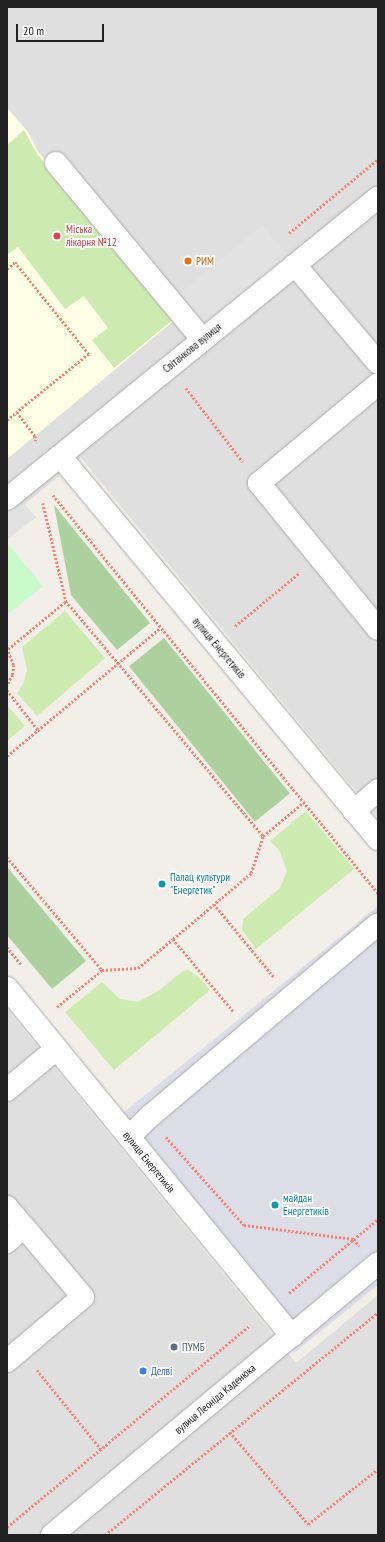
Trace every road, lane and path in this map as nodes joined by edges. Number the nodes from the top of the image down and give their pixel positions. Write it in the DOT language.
graph roads {
  1 [pos="56,163"];
  2 [pos="378,198"];
  3 [pos="295,265"];
  4 [pos="7,269"];
  5 [pos="203,340"];
  6 [pos="378,363"];
  7 [pos="169,367"];
  8 [pos="378,384"];
  9 [pos="17,412"];
  10 [pos="7,420"];
  11 [pos="60,456"];
  12 [pos="36,475"];
  13 [pos="259,483"];
  14 [pos="7,499"];
  15 [pos="319,557"];
  16 [pos="66,601"];
  17 [pos="160,628"];
  18 [pos="378,629"];
  19 [pos="215,643"];
  20 [pos="7,648"];
  21 [pos="118,663"];
  22 [pos="7,685"];
  23 [pos="7,690"];
  24 [pos="38,730"];
  25 [pos="7,756"];
  26 [pos="378,790"];
  27 [pos="304,802"];
  28 [pos="354,811"];
  29 [pos="263,836"];
  30 [pos="378,839"];
  31 [pos="7,857"];
  32 [pos="378,893"];
  33 [pos="214,904"];
  34 [pos="378,924"];
  35 [pos="173,939"];
  36 [pos="102,970"];
  37 [pos="7,988"];
  38 [pos="290,998"];
  39 [pos="58,1007"];
  40 [pos="250,1032"];
  41 [pos="56,1049"];
  42 [pos="7,1090"];
  43 [pos="129,1137"];
  44 [pos="7,1207"];
  45 [pos="378,1219"];
  46 [pos="24,1227"];
  47 [pos="7,1242"];
  48 [pos="378,1263"];
  49 [pos="269,1310"];
  50 [pos="378,1312"];
  51 [pos="292,1336"];
  52 [pos="14,1355"];
  53 [pos="230,1432"];
  54 [pos="101,1449"];
  55 [pos="378,1469"];
  56 [pos="7,1527"];
  57 [pos="52,1535"];
  58 [pos="105,1535"];
  1 -- 5 [label="street"];
  2 -- 3 [label="street, Світанкова вулиця"];
  3 -- 5 [label="street, Світанкова вулиця"];
  3 -- 6 [label="street"];
  4 -- 9 [label="path"];
  5 -- 7 [label="street, Світанкова вулиця"];
  7 -- 11 [label="street, Світанкова вулиця"];
  7 -- 13 [label="path"];
  8 -- 13 [label="street"];
  9 -- 10 [label="path"];
  9 -- 12 [label="path"];
  11 -- 12 [label="street, Світанкова вулиця"];
  11 -- 19 [label="street, вулиця Енергетиків"];
  12 -- 14 [label="street, Світанкова вулиця"];
  12 -- 16 [label="path"];
  12 -- 17 [label="path"];
  13 -- 15 [label="street"];
  15 -- 18 [label="street"];
  15 -- 19 [label="path"];
  16 -- 20 [label="path"];
  16 -- 21 [label="path"];
  17 -- 21 [label="path"];
  17 -- 27 [label="path"];
  19 -- 28 [label="street, вулиця Енергетиків"];
  20 -- 22 [label="path"];
  21 -- 24 [label="path"];
  21 -- 29 [label="path"];
  23 -- 24 [label="path"];
  24 -- 25 [label="path"];
  26 -- 28 [label="street"];
  27 -- 29 [label="path"];
  27 -- 32 [label="path"];
  28 -- 30 [label="street, вулиця Енергетиків"];
  29 -- 33 [label="path"];
  31 -- 36 [label="path"];
  33 -- 35 [label="path"];
  33 -- 38 [label="path"];
  34 -- 38 [label="street"];
  35 -- 36 [label="path"];
  35 -- 40 [label="path"];
  36 -- 39 [label="path"];
  37 -- 41 [label="street, вулиця Енергетиків"];
  38 -- 40 [label="street"];
  40 -- 43 [label="street"];
  41 -- 42 [label="street"];
  41 -- 43 [label="street, вулиця Енергетиків"];
  43 -- 49 [label="street, вулиця Енергетиків"];
  44 -- 46 [label="street"];
  45 -- 49 [label="path"];
  46 -- 47 [label="street"];
  46 -- 52 [label="street"];
  48 -- 51 [label="street, вулиця Леоніда Каденюка"];
  49 -- 51 [label="street, вулиця Енергетиків"];
  49 -- 54 [label="path"];
  50 -- 53 [label="path"];
  51 -- 57 [label="street, вулиця Леоніда Каденюка"];
  52 -- 54 [label="path"];
  53 -- 55 [label="path"];
  53 -- 58 [label="path"];
  54 -- 56 [label="path"];
}
